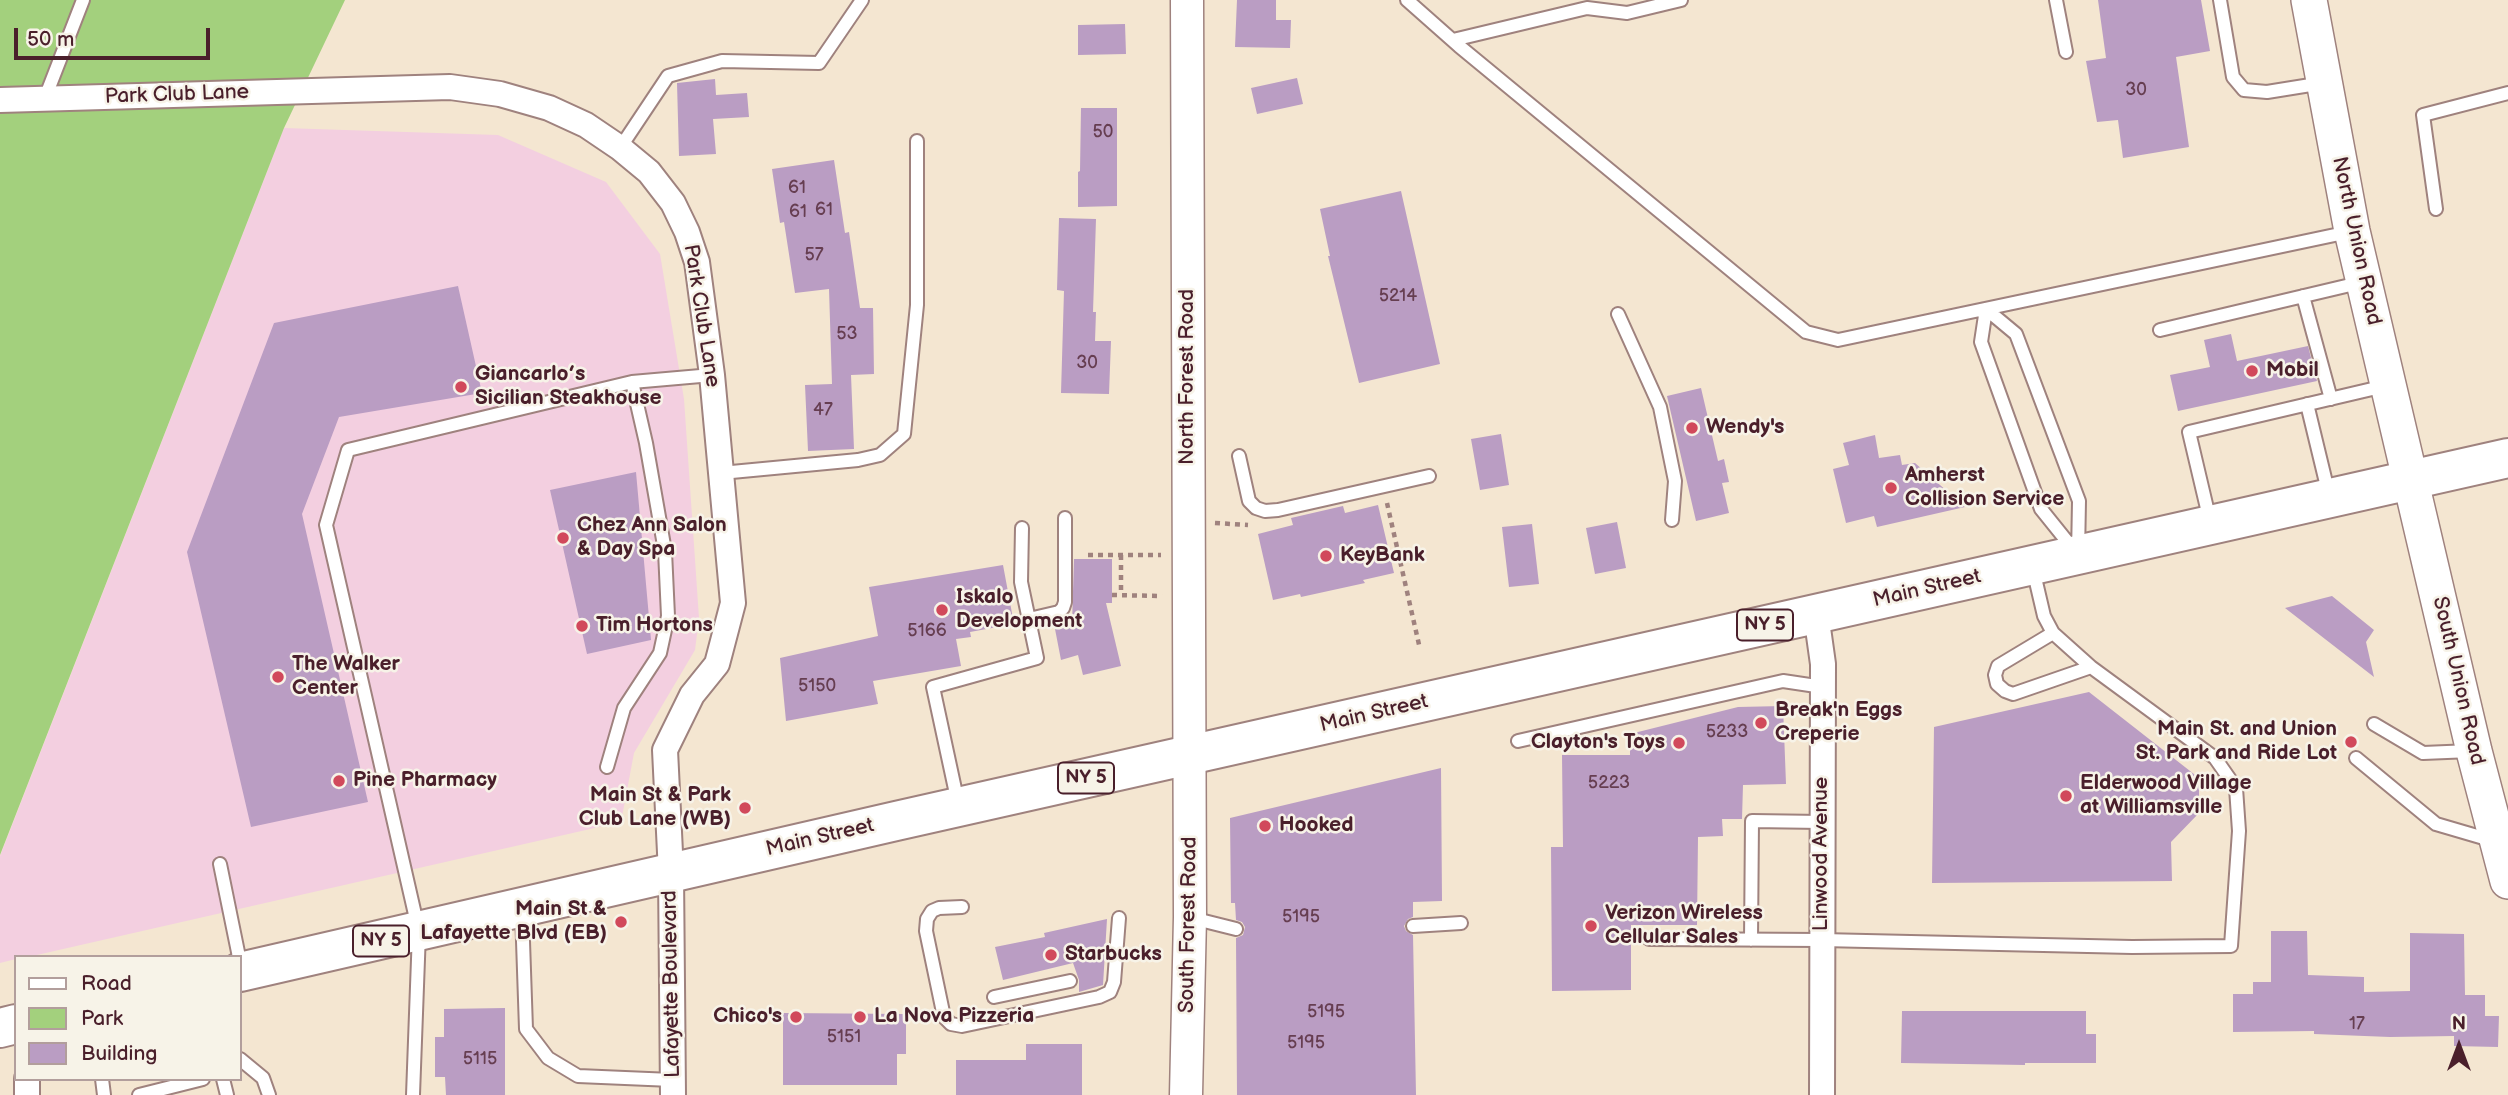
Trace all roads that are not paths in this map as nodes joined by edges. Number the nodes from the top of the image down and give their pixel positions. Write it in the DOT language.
graph roads {
  1 [pos="83,0"];
  2 [pos="862,0"];
  3 [pos="1186,0"];
  4 [pos="1407,0"];
  5 [pos="1681,0"];
  6 [pos="2056,0"];
  7 [pos="2220,0"];
  8 [pos="2309,0"];
  9 [pos="1452,40"];
  10 [pos="2066,52"];
  11 [pos="2325,83"];
  12 [pos="2508,93"];
  13 [pos="45,99"];
  14 [pos="0,100"];
  15 [pos="917,141"];
  16 [pos="620,148"];
  17 [pos="2436,209"];
  18 [pos="2352,231"];
  19 [pos="2364,282"];
  20 [pos="2303,296"];
  21 [pos="1986,309"];
  22 [pos="1618,313"];
  23 [pos="2160,330"];
  24 [pos="712,375"];
  25 [pos="632,382"];
  26 [pos="2388,385"];
  27 [pos="2331,399"];
  28 [pos="2307,404"];
  29 [pos="1239,456"];
  30 [pos="2508,458"];
  31 [pos="721,473"];
  32 [pos="1429,476"];
  33 [pos="2410,480"];
  34 [pos="2330,499"];
  35 [pos="1065,518"];
  36 [pos="1672,520"];
  37 [pos="2211,525"];
  38 [pos="1022,528"];
  39 [pos="2078,555"];
  40 [pos="2032,565"];
  41 [pos="1816,614"];
  42 [pos="1029,619"];
  43 [pos="2053,634"];
  44 [pos="2091,667"];
  45 [pos="1823,687"];
  46 [pos="2374,724"];
  47 [pos="1518,741"];
  48 [pos="2474,751"];
  49 [pos="1190,755"];
  50 [pos="2356,758"];
  51 [pos="607,767"];
  52 [pos="959,807"];
  53 [pos="1822,822"];
  54 [pos="2498,842"];
  55 [pos="220,864"];
  56 [pos="671,873"];
  57 [pos="2508,881"];
  58 [pos="962,907"];
  59 [pos="522,909"];
  60 [pos="1190,917"];
  61 [pos="1119,918"];
  62 [pos="1461,923"];
  63 [pos="1413,926"];
  64 [pos="1236,929"];
  65 [pos="419,932"];
  66 [pos="1649,939"];
  67 [pos="1751,940"];
  68 [pos="1822,940"];
  69 [pos="238,955"];
  70 [pos="242,966"];
  71 [pos="1070,981"];
  72 [pos="994,998"];
  73 [pos="242,1061"];
  74 [pos="195,1081"];
  75 [pos="673,1087"];
  76 [pos="139,1095"];
  77 [pos="269,1095"];
  78 [pos="413,1095"];
  79 [pos="1186,1095"];
  80 [pos="1822,1095"];
  1 -- 13 [label="lane"];
  2 -- 16 [label="lane"];
  3 -- 49 [label="street, North Forest Road"];
  4 -- 9 [label="lane"];
  5 -- 9 [label="lane"];
  6 -- 10 [label="lane"];
  7 -- 11 [label="lane"];
  8 -- 11 [label="main road, North Union Road"];
  9 -- 21 [label="lane"];
  11 -- 18 [label="main road, North Union Road"];
  12 -- 17 [label="lane"];
  13 -- 14 [label="street, Park Club Lane"];
  13 -- 16 [label="street, Park Club Lane"];
  15 -- 31 [label="lane"];
  16 -- 24 [label="street, Park Club Lane"];
  18 -- 19 [label="main road, North Union Road"];
  18 -- 21 [label="lane"];
  19 -- 20 [label="lane"];
  19 -- 26 [label="main road, North Union Road"];
  20 -- 23 [label="lane"];
  20 -- 27 [label="lane"];
  21 -- 39 [label="lane"];
  21 -- 39 [label="lane"];
  22 -- 36 [label="lane"];
  24 -- 25 [label="lane"];
  24 -- 31 [label="street, Park Club Lane"];
  25 -- 51 [label="lane"];
  25 -- 65 [label="lane"];
  26 -- 27 [label="lane"];
  26 -- 33 [label="main road, North Union Road"];
  27 -- 28 [label="lane"];
  28 -- 34 [label="lane"];
  28 -- 37 [label="lane"];
  29 -- 32 [label="lane"];
  30 -- 33 [label="main road, Main Street / NY 5"];
  31 -- 56 [label="street, Park Club Lane"];
  33 -- 34 [label="main road, Main Street / NY 5"];
  33 -- 48 [label="main road, South Union Road"];
  34 -- 37 [label="main road, Main Street / NY 5"];
  35 -- 42 [label="lane"];
  37 -- 39 [label="main road, Main Street / NY 5"];
  38 -- 42 [label="lane"];
  39 -- 40 [label="main road, Main Street / NY 5"];
  40 -- 41 [label="main road, Main Street / NY 5"];
  40 -- 43 [label="lane"];
  41 -- 45 [label="street, Linwood Avenue"];
  41 -- 49 [label="main road, Main Street / NY 5"];
  42 -- 52 [label="lane"];
  43 -- 44 [label="lane"];
  43 -- 44 [label="lane"];
  44 -- 68 [label="lane"];
  45 -- 47 [label="lane"];
  45 -- 53 [label="street, Linwood Avenue"];
  46 -- 48 [label="lane"];
  48 -- 54 [label="main road, South Union Road"];
  49 -- 52 [label="main road, Main Street / NY 5"];
  49 -- 60 [label="street, South Forest Road"];
  50 -- 54 [label="lane"];
  52 -- 56 [label="main road, Main Street / NY 5"];
  53 -- 67 [label="lane"];
  53 -- 68 [label="street, Linwood Avenue"];
  54 -- 57 [label="main road, South Union Road"];
  55 -- 69 [label="lane"];
  56 -- 59 [label="main road, Main Street / NY 5"];
  56 -- 75 [label="street, Lafayette Boulevard"];
  58 -- 61 [label="lane"];
  59 -- 65 [label="main road, Main Street / NY 5"];
  59 -- 75 [label="lane"];
  60 -- 64 [label="lane"];
  60 -- 79 [label="street, South Forest Road"];
  62 -- 63 [label="lane"];
  65 -- 70 [label="main road, Main Street / NY 5"];
  65 -- 78 [label="lane"];
  66 -- 67 [label="lane"];
  67 -- 68 [label="lane"];
  68 -- 80 [label="street, Linwood Avenue"];
  71 -- 72 [label="lane"];
  73 -- 77 [label="lane"];
  74 -- 76 [label="lane"];
}
